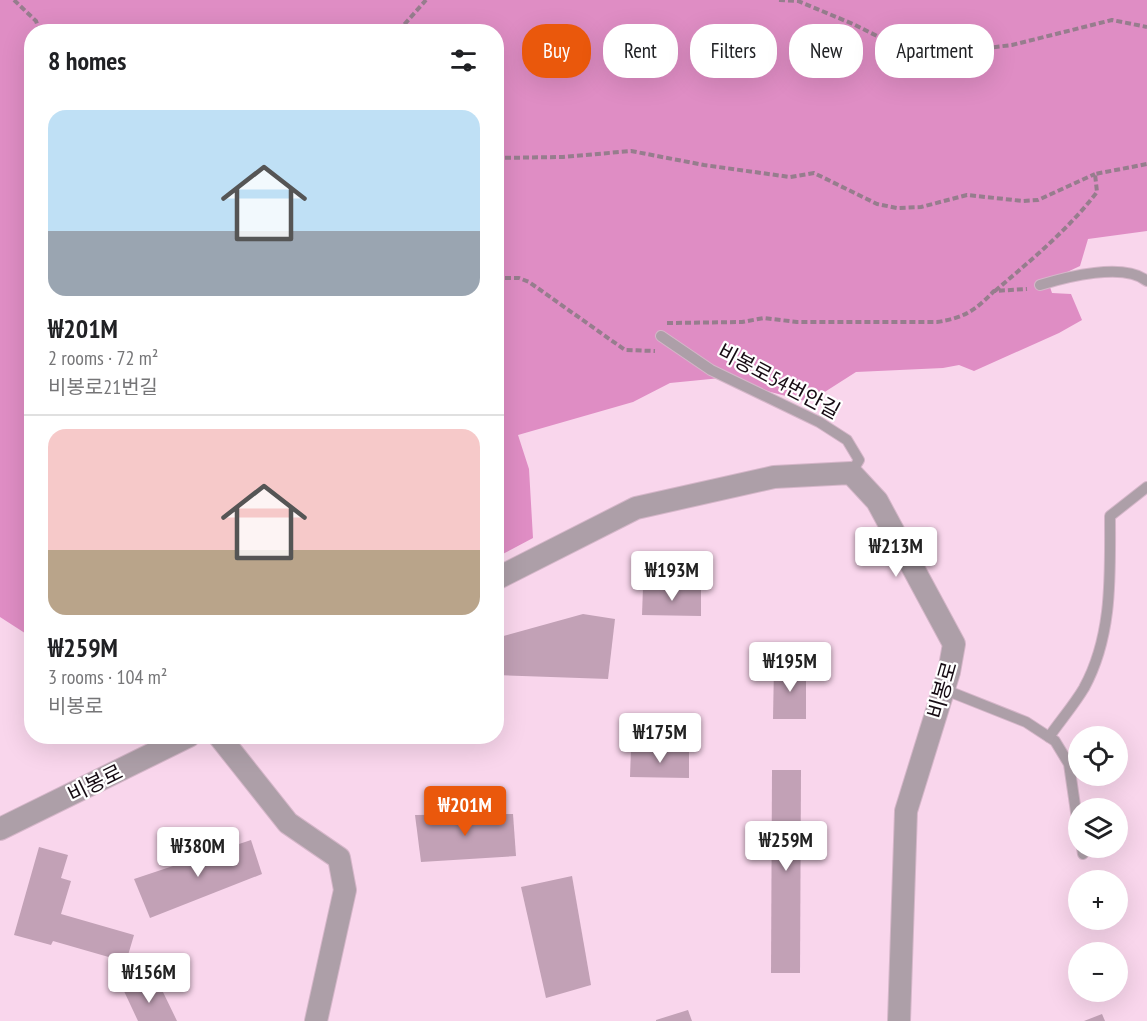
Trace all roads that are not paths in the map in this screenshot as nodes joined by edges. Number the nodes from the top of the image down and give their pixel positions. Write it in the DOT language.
graph roads {
  1 [pos="1147,281"];
  2 [pos="1040,285"];
  3 [pos="661,336"];
  4 [pos="851,473"];
  5 [pos="1147,487"];
  6 [pos="504,575"];
  7 [pos="944,689"];
  8 [pos="1049,737"];
  9 [pos="173,744"];
  10 [pos="225,744"];
  11 [pos="1074,798"];
  12 [pos="0,829"];
  13 [pos="316,1021"];
  14 [pos="899,1021"];
  1 -- 2 [label="lane"];
  3 -- 4 [label="lane, 비봉로54번안길"];
  4 -- 6 [label="street"];
  4 -- 7 [label="street, 비봉로"];
  5 -- 8 [label="lane"];
  7 -- 8 [label="lane"];
  7 -- 14 [label="street, 비봉로"];
  8 -- 11 [label="lane"];
  9 -- 12 [label="street, 비봉로"];
  10 -- 13 [label="street"];
}
